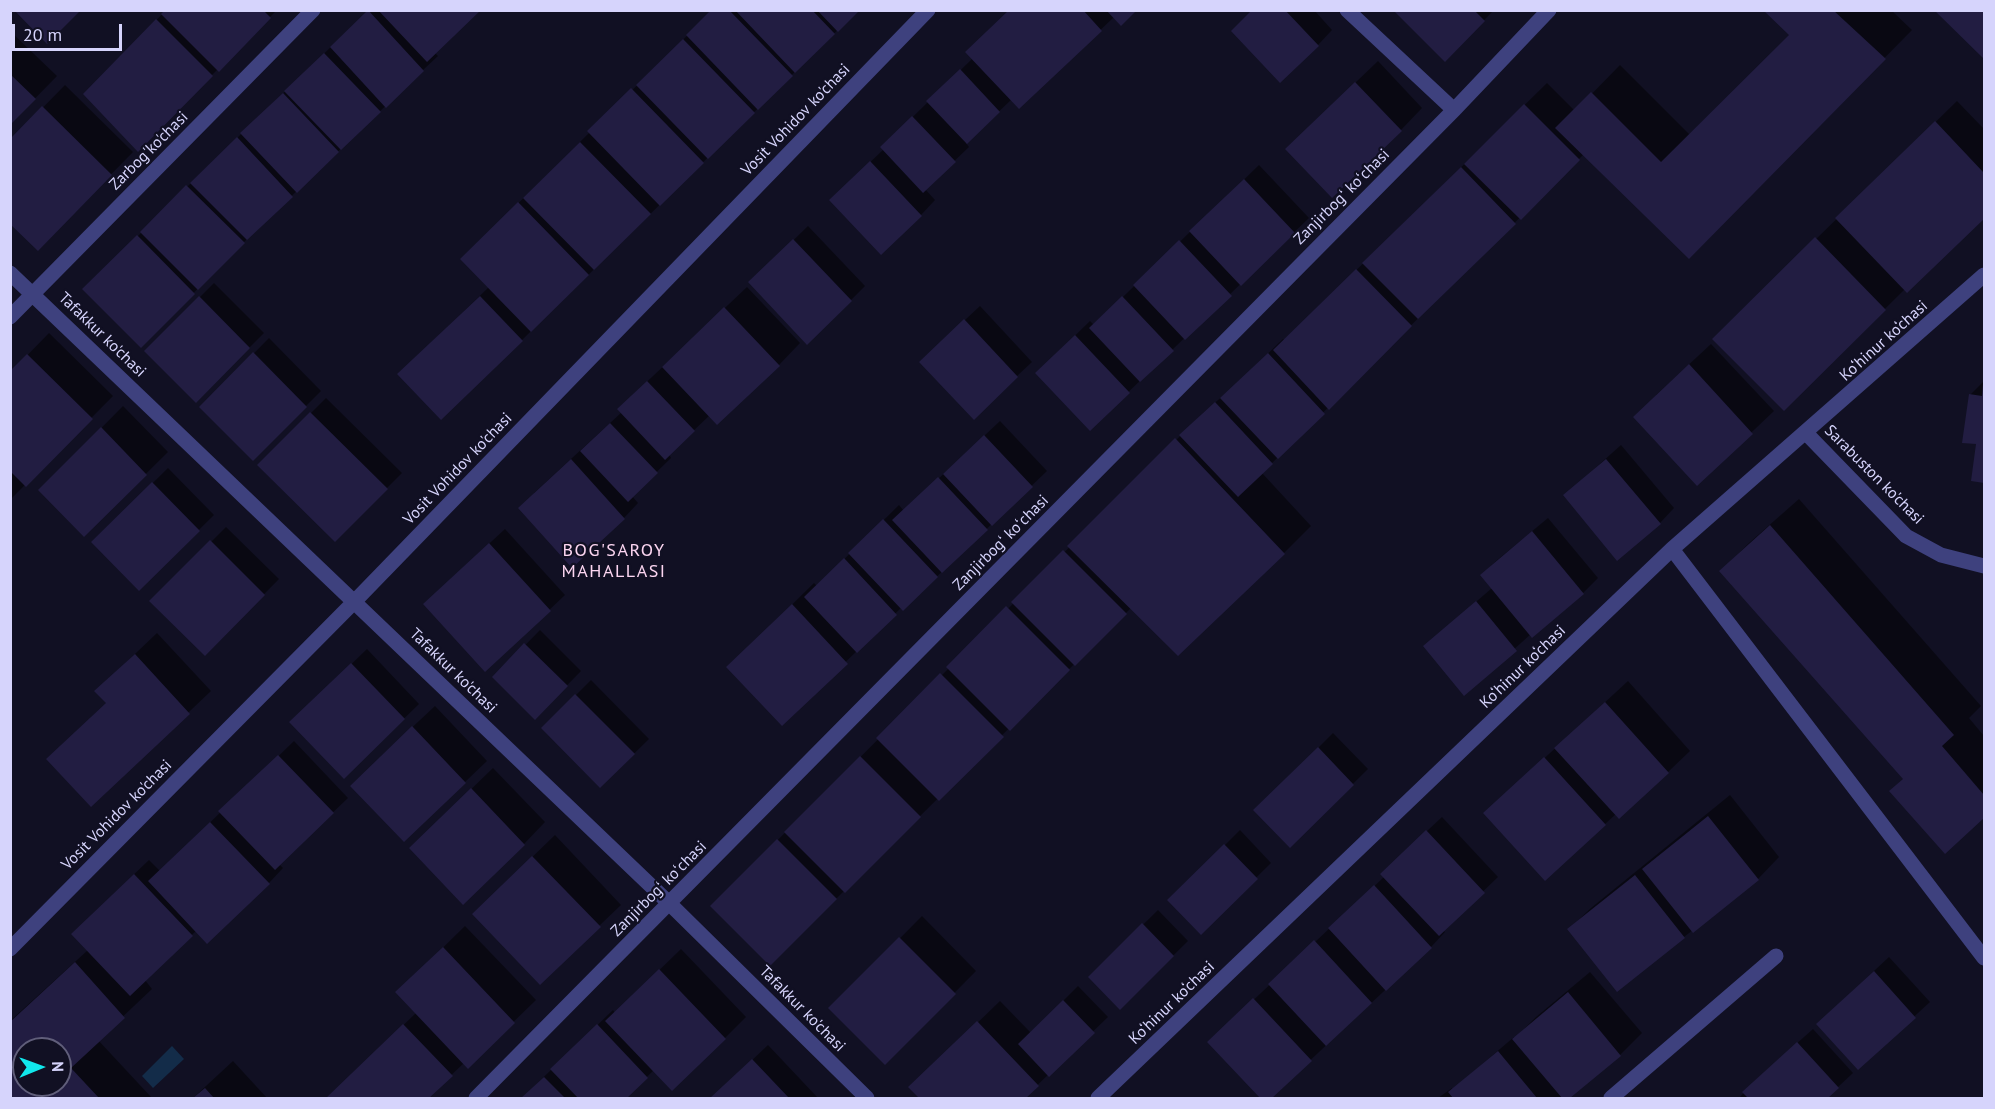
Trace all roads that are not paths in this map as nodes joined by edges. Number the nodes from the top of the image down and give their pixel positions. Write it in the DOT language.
graph roads {
  1 [pos="313,10"];
  2 [pos="928,10"];
  3 [pos="1347,10"];
  4 [pos="1549,10"];
  5 [pos="1454,110"];
  6 [pos="10,273"];
  7 [pos="1984,275"];
  8 [pos="33,294"];
  9 [pos="10,317"];
  10 [pos="1806,433"];
  11 [pos="1672,549"];
  12 [pos="1984,566"];
  13 [pos="354,602"];
  14 [pos="670,904"];
  15 [pos="10,948"];
  16 [pos="1776,956"];
  17 [pos="1984,958"];
  18 [pos="476,1098"];
  19 [pos="867,1098"];
  20 [pos="1098,1098"];
  21 [pos="1611,1098"];
  1 -- 8 [label="street, Zarbog'ko'chasi"];
  2 -- 13 [label="street, Vosit Vohidov ko'chasi"];
  3 -- 5 [label="street"];
  4 -- 5 [label="street, Zanjirbogʻ koʻchasi"];
  5 -- 14 [label="street, Zanjirbogʻ koʻchasi"];
  6 -- 8 [label="street, Tafakkur ko'chasi"];
  7 -- 10 [label="street, Ko‘hinur ko‘chasi"];
  8 -- 9 [label="street, Zarbog'ko'chasi"];
  8 -- 13 [label="street, Tafakkur ko'chasi"];
  10 -- 11 [label="street, Ko‘hinur ko‘chasi"];
  10 -- 12 [label="street, Sarabuston ko'chasi"];
  11 -- 17 [label="street"];
  11 -- 20 [label="street, Ko‘hinur ko‘chasi"];
  13 -- 14 [label="street, Tafakkur ko'chasi"];
  13 -- 15 [label="street, Vosit Vohidov ko'chasi"];
  14 -- 18 [label="street, Zanjirbogʻ koʻchasi"];
  14 -- 19 [label="street, Tafakkur ko'chasi"];
  16 -- 21 [label="street"];
}
